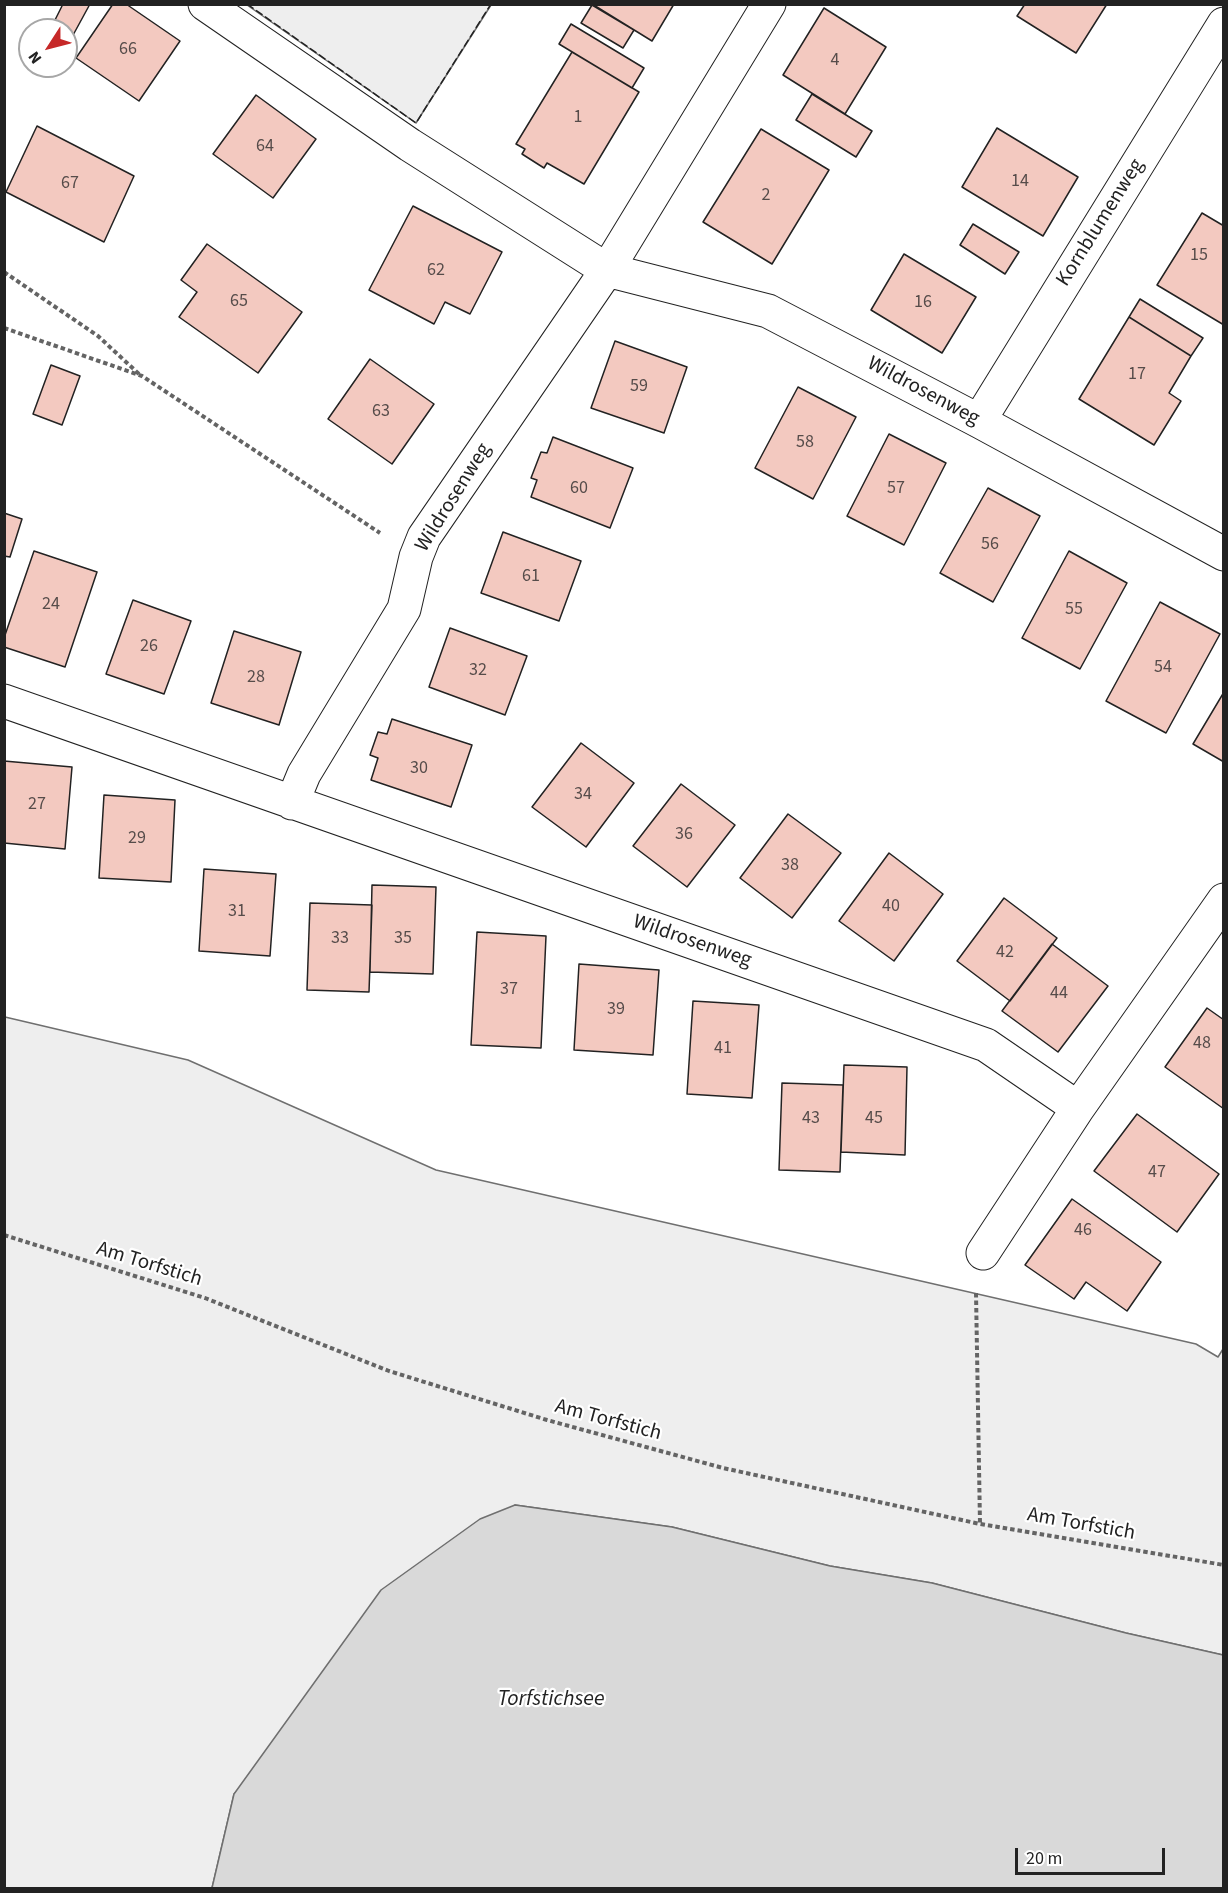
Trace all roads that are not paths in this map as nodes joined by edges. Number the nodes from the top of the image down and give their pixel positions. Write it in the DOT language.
graph roads {
  1 [pos="205,4"];
  2 [pos="769,4"];
  3 [pos="1224,24"];
  4 [pos="607,270"];
  5 [pos="979,421"];
  6 [pos="1224,554"];
  7 [pos="4,701"];
  8 [pos="292,803"];
  9 [pos="1224,900"];
  10 [pos="1078,1108"];
  11 [pos="983,1253"];
  1 -- 4 [label="street, Wildrosenweg"];
  2 -- 4 [label="street"];
  3 -- 5 [label="street, Kornblumenweg"];
  4 -- 5 [label="street, Wildrosenweg"];
  4 -- 8 [label="street, Wildrosenweg"];
  5 -- 6 [label="street, Wildrosenweg"];
  7 -- 8 [label="street, Wildrosenweg"];
  8 -- 10 [label="street, Wildrosenweg"];
  9 -- 10 [label="street"];
  10 -- 11 [label="street"];
}
